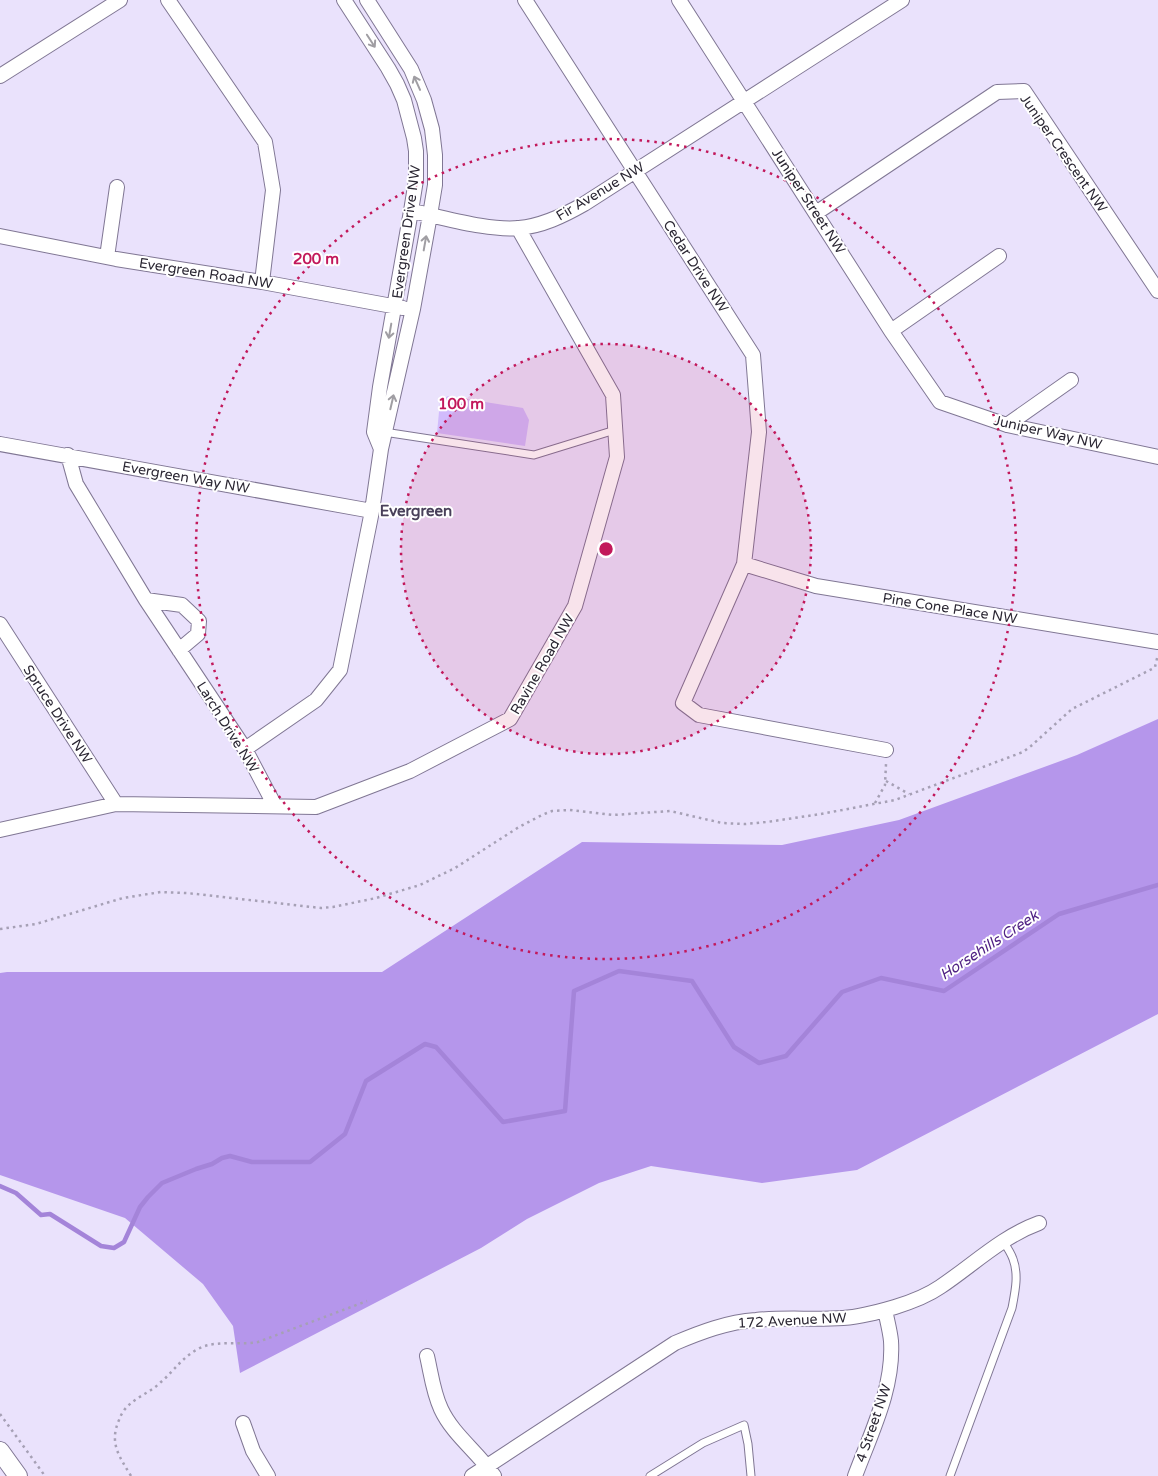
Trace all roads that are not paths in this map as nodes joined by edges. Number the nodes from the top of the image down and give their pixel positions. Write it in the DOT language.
graph roads {
  1 [pos="120,0"];
  2 [pos="168,0"];
  3 [pos="344,0"];
  4 [pos="367,0"];
  5 [pos="525,0"];
  6 [pos="679,0"];
  7 [pos="902,0"];
  8 [pos="0,76"];
  9 [pos="744,101"];
  10 [pos="635,171"];
  11 [pos="117,187"];
  12 [pos="411,212"];
  13 [pos="816,213"];
  14 [pos="430,215"];
  15 [pos="518,228"];
  16 [pos="0,236"];
  17 [pos="999,256"];
  18 [pos="107,257"];
  19 [pos="262,282"];
  20 [pos="1158,292"];
  21 [pos="394,307"];
  22 [pos="413,309"];
  23 [pos="891,331"];
  24 [pos="1071,380"];
  25 [pos="940,402"];
  26 [pos="1007,425"];
  27 [pos="615,430"];
  28 [pos="379,432"];
  29 [pos="0,444"];
  30 [pos="68,455"];
  31 [pos="1158,457"];
  32 [pos="372,511"];
  33 [pos="744,564"];
  34 [pos="146,600"];
  35 [pos="0,624"];
  36 [pos="1158,642"];
  37 [pos="179,650"];
  38 [pos="245,749"];
  39 [pos="886,750"];
  40 [pos="116,804"];
  41 [pos="275,806"];
  42 [pos="0,830"];
  43 [pos="1039,1223"];
  44 [pos="1004,1241"];
  45 [pos="885,1310"];
  46 [pos="427,1356"];
  47 [pos="243,1424"];
  48 [pos="0,1451"];
  49 [pos="491,1471"];
  50 [pos="18,1476"];
  51 [pos="268,1476"];
  52 [pos="472,1476"];
  53 [pos="650,1476"];
  54 [pos="751,1476"];
  55 [pos="855,1476"];
  56 [pos="950,1476"];
  1 -- 8 [label="street"];
  2 -- 19 [label="street"];
  3 -- 12 [label="street, Evergreen Drive NW, one-way"];
  14 -- 4 [label="street, Evergreen Drive NW, one-way"];
  5 -- 10 [label="street, Cedar Drive NW"];
  6 -- 9 [label="street, Juniper Street NW"];
  7 -- 9 [label="street, Fir Avenue NW"];
  9 -- 10 [label="street, Fir Avenue NW"];
  9 -- 13 [label="street, Juniper Street NW"];
  10 -- 15 [label="street, Fir Avenue NW"];
  10 -- 33 [label="street, Cedar Drive NW"];
  11 -- 18 [label="street"];
  12 -- 14 [label="street, Fir Avenue NW"];
  12 -- 21 [label="street, Evergreen Drive NW"];
  13 -- 20 [label="street, Juniper Crescent NW"];
  13 -- 23 [label="street, Juniper Street NW"];
  14 -- 15 [label="street, Fir Avenue NW"];
  22 -- 14 [label="street, Evergreen Drive NW, one-way"];
  15 -- 27 [label="street, Ravine Road NW"];
  16 -- 18 [label="street, Evergreen Road NW"];
  17 -- 23 [label="street"];
  18 -- 19 [label="street, Evergreen Road NW"];
  19 -- 21 [label="street, Evergreen Road NW"];
  21 -- 22 [label="street, Evergreen Road NW"];
  21 -- 28 [label="street, Evergreen Drive NW, one-way"];
  28 -- 22 [label="street, Evergreen Drive NW, one-way"];
  23 -- 25 [label="street, Juniper Street NW"];
  24 -- 26 [label="street"];
  25 -- 26 [label="street, Juniper Way NW"];
  26 -- 31 [label="street, Juniper Way NW"];
  27 -- 28 [label="lane"];
  27 -- 41 [label="street, Ravine Road NW"];
  28 -- 32 [label="street, Evergreen Drive NW"];
  29 -- 30 [label="street, Evergreen Way NW"];
  30 -- 32 [label="street, Evergreen Way NW"];
  30 -- 34 [label="street, Larch Drive NW"];
  32 -- 38 [label="street, Evergreen Drive NW"];
  33 -- 36 [label="street, Pine Cone Place NW"];
  33 -- 39 [label="street, Cedar Drive NW"];
  34 -- 37 [label="street, Larch Drive NW"];
  34 -- 37 [label="street"];
  35 -- 40 [label="street, Spruce Drive NW"];
  37 -- 38 [label="street, Larch Drive NW"];
  38 -- 41 [label="street, Larch Drive NW"];
  40 -- 41 [label="street, Ravine Road NW"];
  40 -- 42 [label="street, Ravine Road NW"];
  43 -- 44 [label="street, 172 Avenue NW"];
  44 -- 45 [label="street, 172 Avenue NW"];
  44 -- 56 [label="lane"];
  45 -- 49 [label="street, 172 Avenue NW"];
  45 -- 55 [label="street, 4 Street NW"];
  46 -- 49 [label="street"];
  47 -- 51 [label="street"];
  48 -- 50 [label="street"];
  49 -- 52 [label="street, 172 Avenue NW"];
  53 -- 54 [label="lane"];
}
